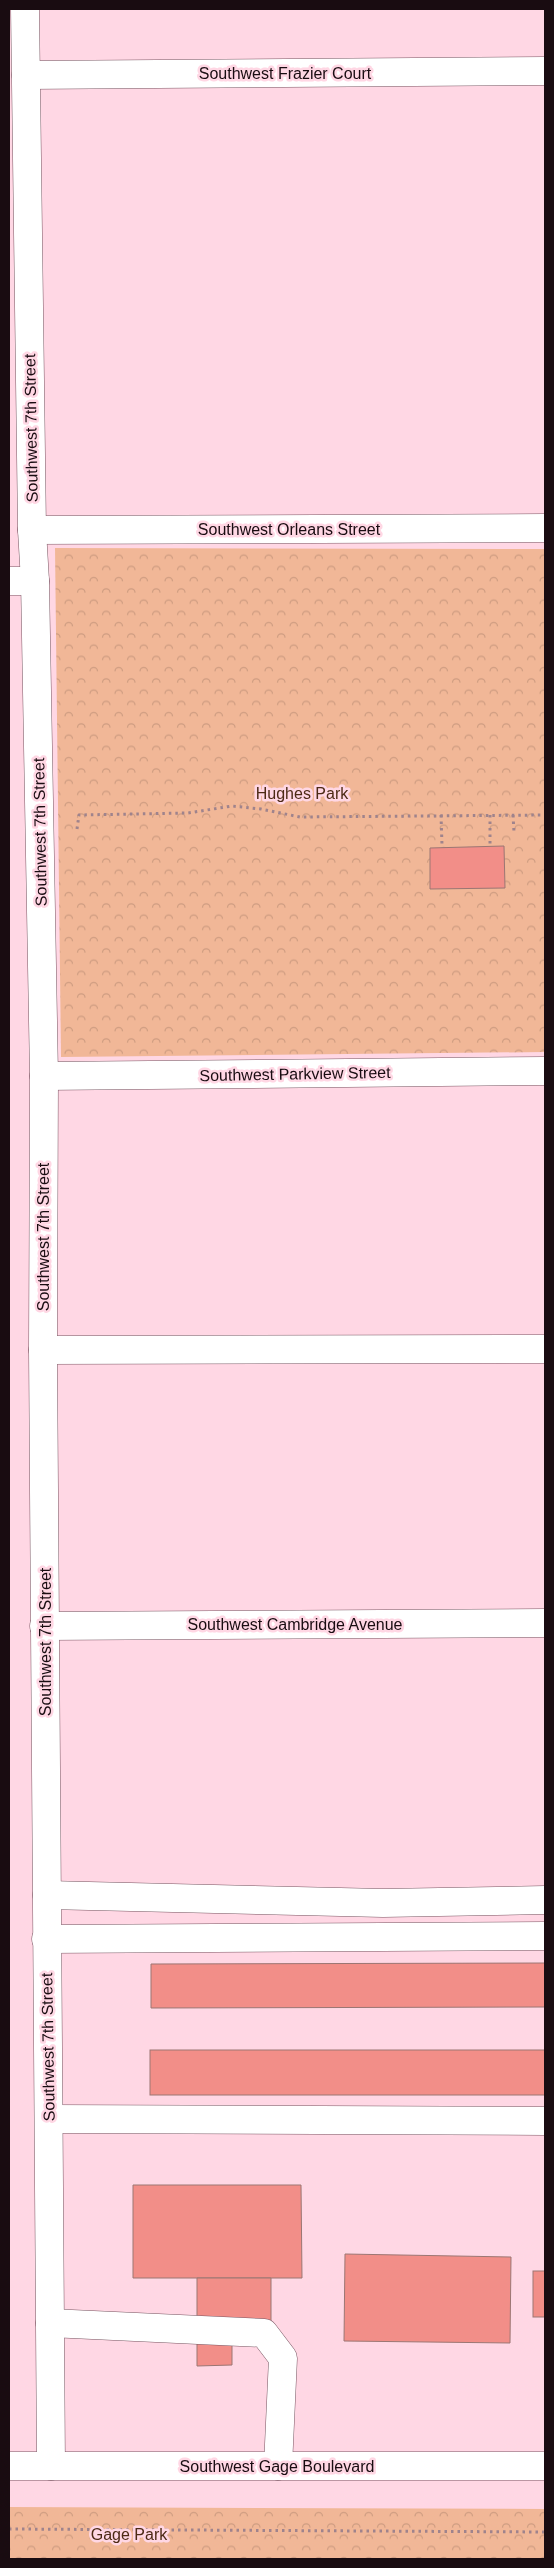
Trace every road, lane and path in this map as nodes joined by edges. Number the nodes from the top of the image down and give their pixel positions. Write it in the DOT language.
graph roads {
  1 [pos="25,9"];
  2 [pos="545,71"];
  3 [pos="26,75"];
  4 [pos="545,528"];
  5 [pos="32,530"];
  6 [pos="22,581"];
  7 [pos="441,815"];
  8 [pos="490,815"];
  9 [pos="513,815"];
  10 [pos="545,815"];
  11 [pos="77,829"];
  12 [pos="514,832"];
  13 [pos="490,844"];
  14 [pos="442,845"];
  15 [pos="545,1071"];
  16 [pos="44,1076"];
  17 [pos="545,1349"];
  18 [pos="43,1350"];
  19 [pos="545,1623"];
  20 [pos="44,1626"];
  21 [pos="47,1895"];
  22 [pos="545,1900"];
  23 [pos="545,1936"];
  24 [pos="46,1939"];
  25 [pos="49,2119"];
  26 [pos="545,2121"];
  27 [pos="50,2323"];
  28 [pos="9,2466"];
  29 [pos="51,2466"];
  30 [pos="278,2466"];
  31 [pos="545,2466"];
  32 [pos="9,2529"];
  33 [pos="545,2532"];
  1 -- 3 [label="street, Southwest 7th Street"];
  2 -- 3 [label="street, Southwest Frazier Court"];
  3 -- 5 [label="street, Southwest 7th Street"];
  4 -- 5 [label="street, Southwest Orleans Street"];
  5 -- 6 [label="street, Southwest 7th Street"];
  6 -- 16 [label="street, Southwest 7th Street"];
  7 -- 8 [label="path"];
  7 -- 11 [label="path"];
  7 -- 14 [label="path"];
  8 -- 9 [label="path"];
  8 -- 13 [label="path"];
  9 -- 10 [label="path"];
  9 -- 12 [label="path"];
  15 -- 16 [label="street, Southwest Parkview Street"];
  16 -- 18 [label="street, Southwest 7th Street"];
  17 -- 18 [label="street"];
  18 -- 20 [label="street, Southwest 7th Street"];
  19 -- 20 [label="street, Southwest Cambridge Avenue"];
  20 -- 21 [label="street, Southwest 7th Street"];
  21 -- 22 [label="street"];
  21 -- 24 [label="street, Southwest 7th Street"];
  23 -- 24 [label="street"];
  24 -- 25 [label="street, Southwest 7th Street"];
  25 -- 26 [label="street"];
  25 -- 27 [label="street, Southwest 7th Street"];
  27 -- 29 [label="street, Southwest 7th Street"];
  27 -- 30 [label="street"];
  28 -- 29 [label="street, Southwest Gage Boulevard"];
  29 -- 30 [label="street, Southwest Gage Boulevard"];
  30 -- 31 [label="street, Southwest Gage Boulevard"];
  32 -- 33 [label="path"];
}
